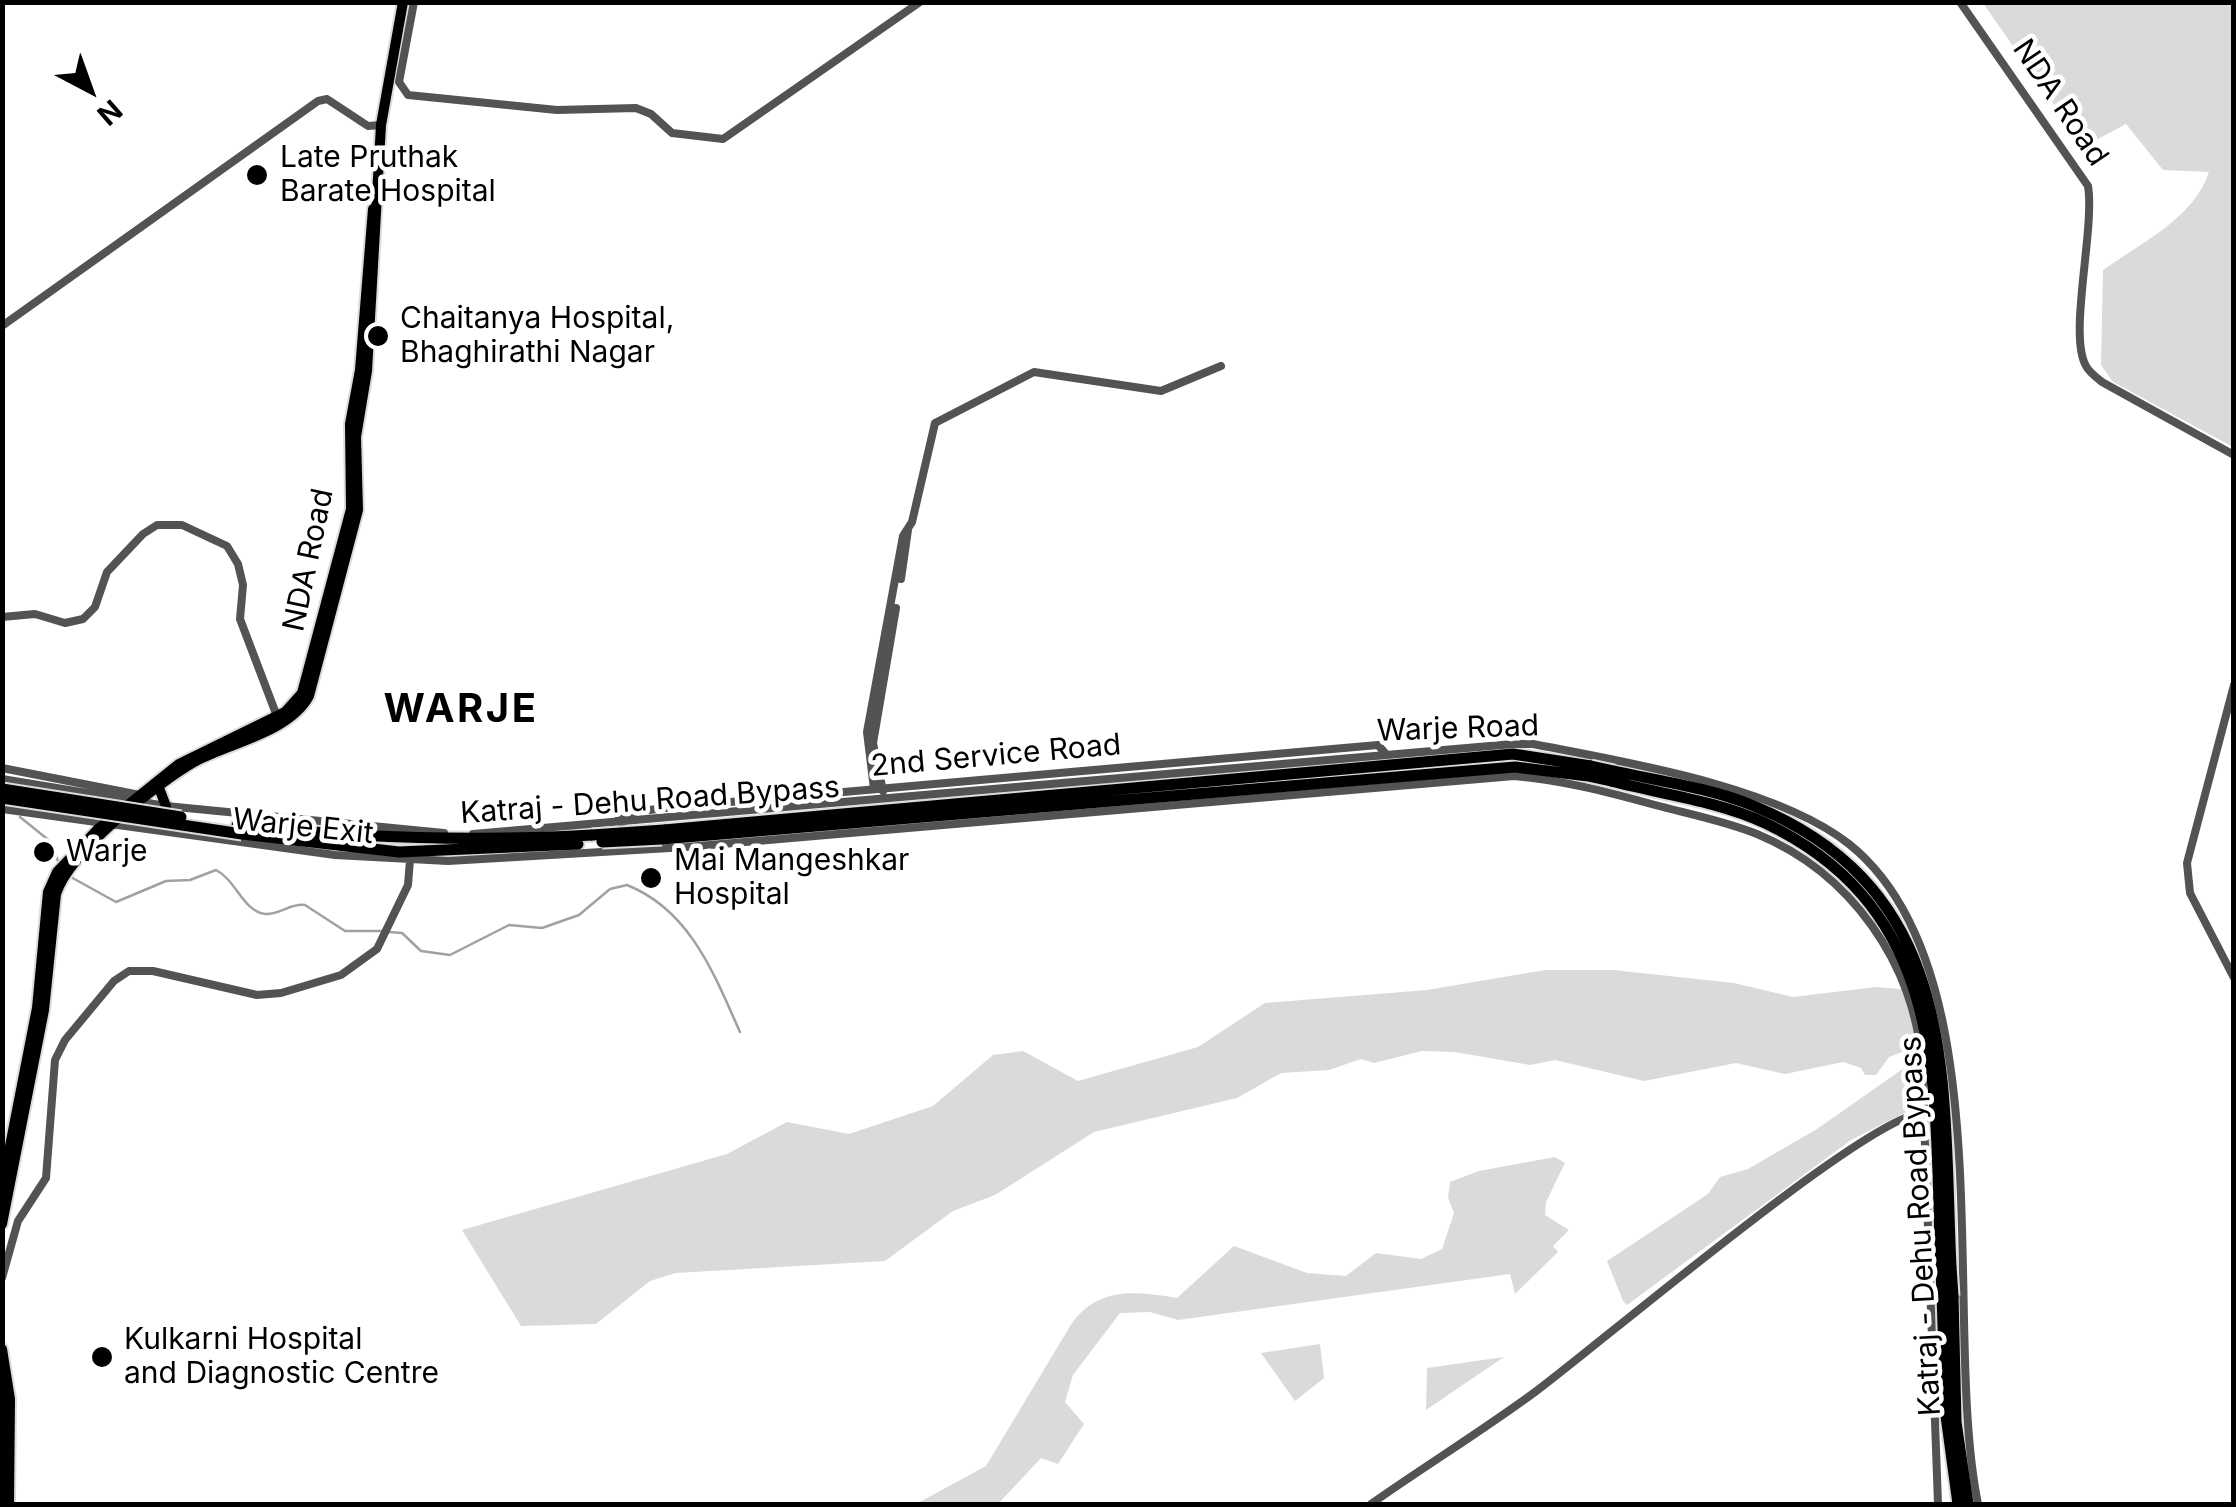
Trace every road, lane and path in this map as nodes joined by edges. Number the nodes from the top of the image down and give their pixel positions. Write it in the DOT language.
graph roads {
  1 [pos="403,2"];
  2 [pos="414,2"];
  3 [pos="920,2"];
  4 [pos="1960,2"];
  5 [pos="381,124"];
  6 [pos="2,326"];
  7 [pos="1221,366"];
  8 [pos="2234,455"];
  9 [pos="2,617"];
  10 [pos="2234,685"];
  11 [pos="278,719"];
  12 [pos="1385,752"];
  13 [pos="1596,772"];
  14 [pos="2,774"];
  15 [pos="1613,776"];
  16 [pos="159,788"];
  17 [pos="2,789"];
  18 [pos="879,793"];
  19 [pos="2,798"];
  20 [pos="140,799"];
  21 [pos="166,806"];
  22 [pos="2,809"];
  23 [pos="619,820"];
  24 [pos="649,822"];
  25 [pos="344,826"];
  26 [pos="105,828"];
  27 [pos="239,829"];
  28 [pos="354,838"];
  29 [pos="596,839"];
  30 [pos="649,850"];
  31 [pos="624,851"];
  32 [pos="410,860"];
  33 [pos="63,871"];
  34 [pos="1893,946"];
  35 [pos="2234,978"];
  36 [pos="1923,1114"];
  37 [pos="2,1186"];
  38 [pos="2,1224"];
  39 [pos="1946,1271"];
  40 [pos="2,1278"];
  41 [pos="1947,1292"];
  42 [pos="2,1349"];
  43 [pos="5,1440"];
  44 [pos="9,1504"];
  45 [pos="1371,1504"];
  46 [pos="1938,1504"];
  47 [pos="1958,1504"];
  48 [pos="1968,1504"];
  49 [pos="1978,1504"];
  1 -- 5 [label="main road, NDA Road"];
  2 -- 3 [label="street"];
  4 -- 8 [label="street, NDA Road"];
  5 -- 6 [label="street"];
  5 -- 11 [label="main road, NDA Road"];
  7 -- 18 [label="street"];
  9 -- 11 [label="street"];
  10 -- 35 [label="street"];
  11 -- 16 [label="main road, NDA Road"];
  11 -- 20 [label="main road, NDA Road"];
  12 -- 13 [label="street, Warje Road"];
  12 -- 18 [label="street, Warje Road"];
  12 -- 18 [label="street, 2nd Service Road"];
  13 -- 15 [label="highway, bridge"];
  13 -- 29 [label="highway, Katraj - Dehu Road Bypass, bridge"];
  13 -- 30 [label="street, Warje Road"];
  13 -- 34 [label="street, Warje Road"];
  13 -- 39 [label="street, Warje Road"];
  14 -- 20 [label="street, Warje Exit"];
  15 -- 34 [label="highway, Katraj - Dehu Road Bypass"];
  15 -- 39 [label="highway, Katraj - Dehu Road Bypass"];
  16 -- 20 [label="main road, NDA Road"];
  16 -- 21 [label="main road"];
  17 -- 27 [label="highway, Katraj - Dehu Road Bypass, bridge"];
  18 -- 23 [label="street, 2nd Service Road"];
  18 -- 24 [label="street, Warje Road"];
  19 -- 27 [label="highway, Katraj - Dehu Road Bypass, bridge"];
  20 -- 21 [label="street, Warje Exit"];
  20 -- 26 [label="main road, NDA Road"];
  21 -- 25 [label="street, Warje Exit"];
  22 -- 26 [label="street, Warje Exit"];
  23 -- 24 [label="street, Warje Road"];
  23 -- 29 [label="street, Warje Road"];
  23 -- 31 [label="street"];
  24 -- 30 [label="street"];
  25 -- 28 [label="highway"];
  25 -- 29 [label="street, Warje Exit"];
  26 -- 32 [label="street, Warje Exit"];
  26 -- 33 [label="main road, NDA Road"];
  27 -- 28 [label="highway, Katraj - Dehu Road Bypass"];
  27 -- 29 [label="highway, Katraj - Dehu Road Bypass"];
  28 -- 29 [label="highway, Katraj - Dehu Road Bypass"];
  29 -- 31 [label="street, Warje Road"];
  29 -- 32 [label="street, Warje Exit"];
  30 -- 31 [label="street, Warje Road"];
  32 -- 40 [label="street"];
  33 -- 37 [label="main road"];
  33 -- 38 [label="main road"];
  34 -- 36 [label="street, Warje Road"];
  34 -- 39 [label="highway, Katraj - Dehu Road Bypass"];
  36 -- 39 [label="street, Warje Road"];
  36 -- 45 [label="street"];
  39 -- 41 [label="highway, Katraj - Dehu Road Bypass, bridge"];
  39 -- 41 [label="street"];
  41 -- 46 [label="street"];
  41 -- 47 [label="highway, Katraj - Dehu Road Bypass"];
  41 -- 48 [label="highway, Katraj - Dehu Road Bypass"];
  41 -- 49 [label="street"];
  42 -- 43 [label="main road"];
  43 -- 44 [label="main road"];
}
